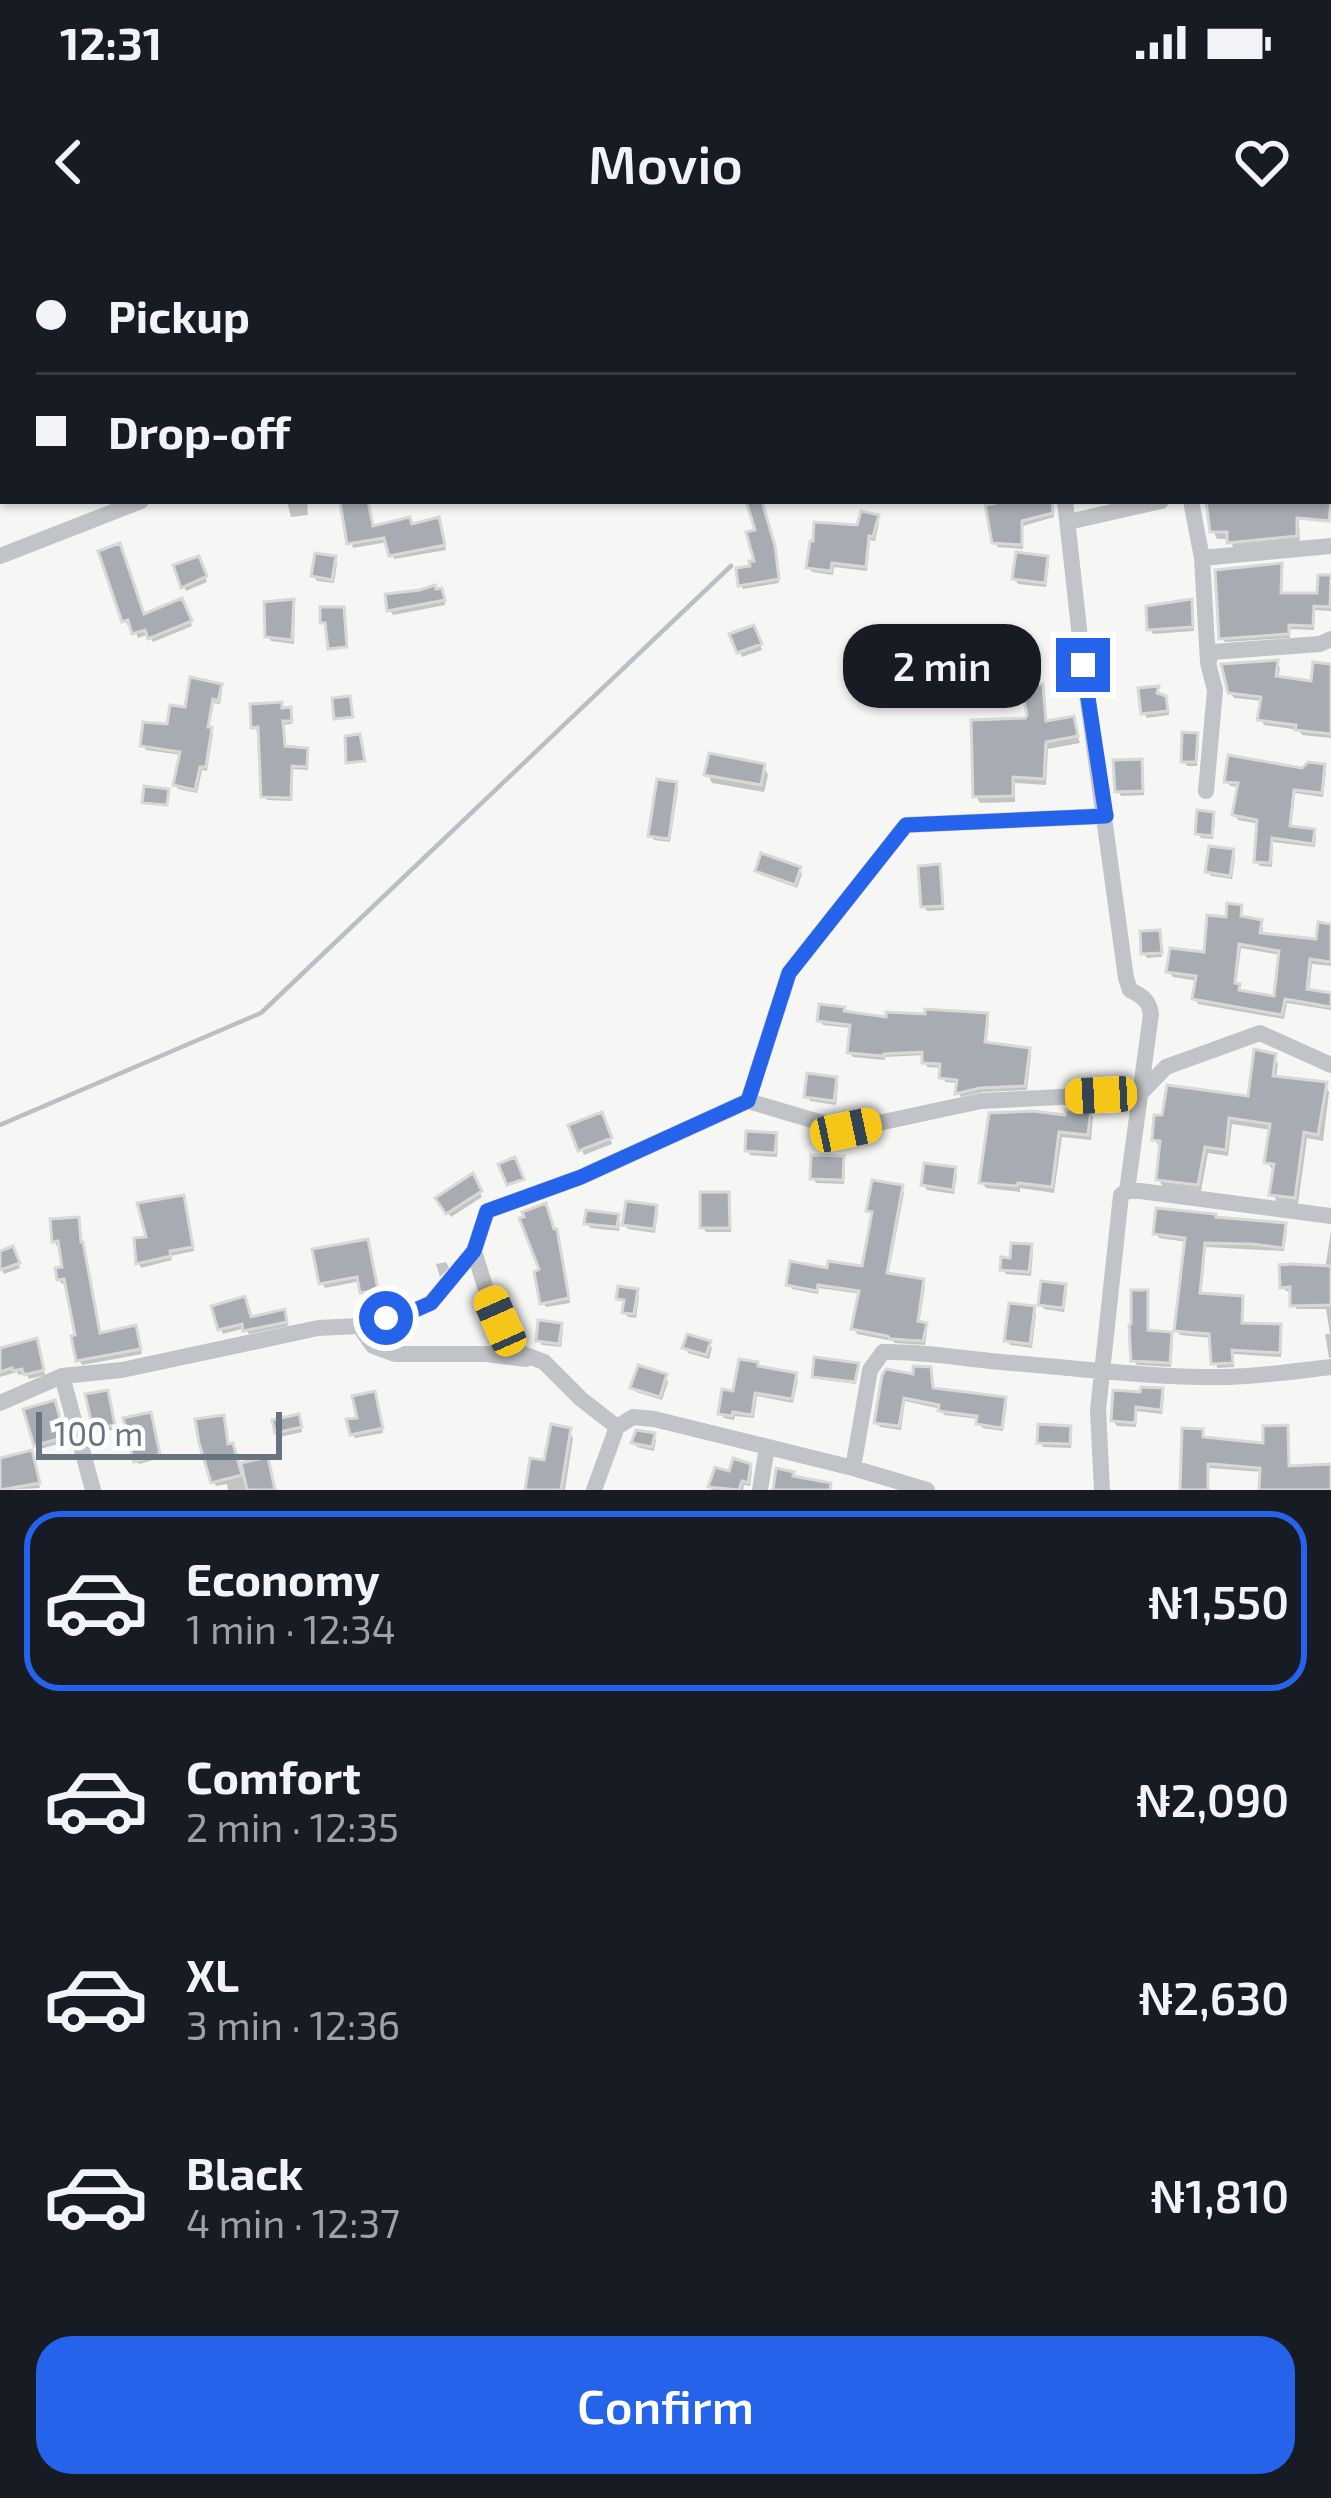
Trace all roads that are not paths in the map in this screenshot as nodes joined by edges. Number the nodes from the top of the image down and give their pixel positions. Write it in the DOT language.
graph roads {
  1 [pos="133,504"];
  2 [pos="1065,504"];
  3 [pos="1148,504"];
  4 [pos="1192,504"];
  5 [pos="1068,522"];
  6 [pos="1331,546"];
  7 [pos="0,556"];
  8 [pos="1202,558"];
  9 [pos="1331,639"];
  10 [pos="1208,663"];
  11 [pos="1206,791"];
  12 [pos="1106,816"];
  13 [pos="1331,1065"];
  14 [pos="1142,1093"];
  15 [pos="748,1101"];
  16 [pos="1127,1191"];
  17 [pos="1331,1216"];
  18 [pos="474,1251"];
  19 [pos="359,1325"];
  20 [pos="544,1361"];
  21 [pos="1331,1367"];
  22 [pos="1101,1370"];
  23 [pos="62,1376"];
  24 [pos="0,1402"];
  25 [pos="617,1427"];
  26 [pos="767,1447"];
  27 [pos="853,1468"];
  28 [pos="93,1490"];
  29 [pos="594,1490"];
  30 [pos="760,1490"];
  31 [pos="927,1490"];
  32 [pos="1102,1490"];
  1 -- 7 [label="street"];
  2 -- 5 [label="street"];
  3 -- 5 [label="street"];
  4 -- 8 [label="street"];
  5 -- 12 [label="street"];
  6 -- 8 [label="street"];
  8 -- 10 [label="street"];
  9 -- 10 [label="street"];
  10 -- 11 [label="street"];
  12 -- 14 [label="street"];
  12 -- 15 [label="street"];
  13 -- 14 [label="street"];
  14 -- 15 [label="street"];
  14 -- 16 [label="street"];
  15 -- 18 [label="street"];
  16 -- 17 [label="street"];
  16 -- 22 [label="street"];
  18 -- 19 [label="street"];
  18 -- 20 [label="street"];
  19 -- 20 [label="street"];
  19 -- 23 [label="street"];
  20 -- 25 [label="street"];
  21 -- 22 [label="street"];
  22 -- 27 [label="street"];
  22 -- 32 [label="street"];
  23 -- 24 [label="street"];
  23 -- 28 [label="street"];
  25 -- 26 [label="street"];
  25 -- 29 [label="street"];
  26 -- 27 [label="street"];
  26 -- 30 [label="street"];
  27 -- 31 [label="street"];
}
